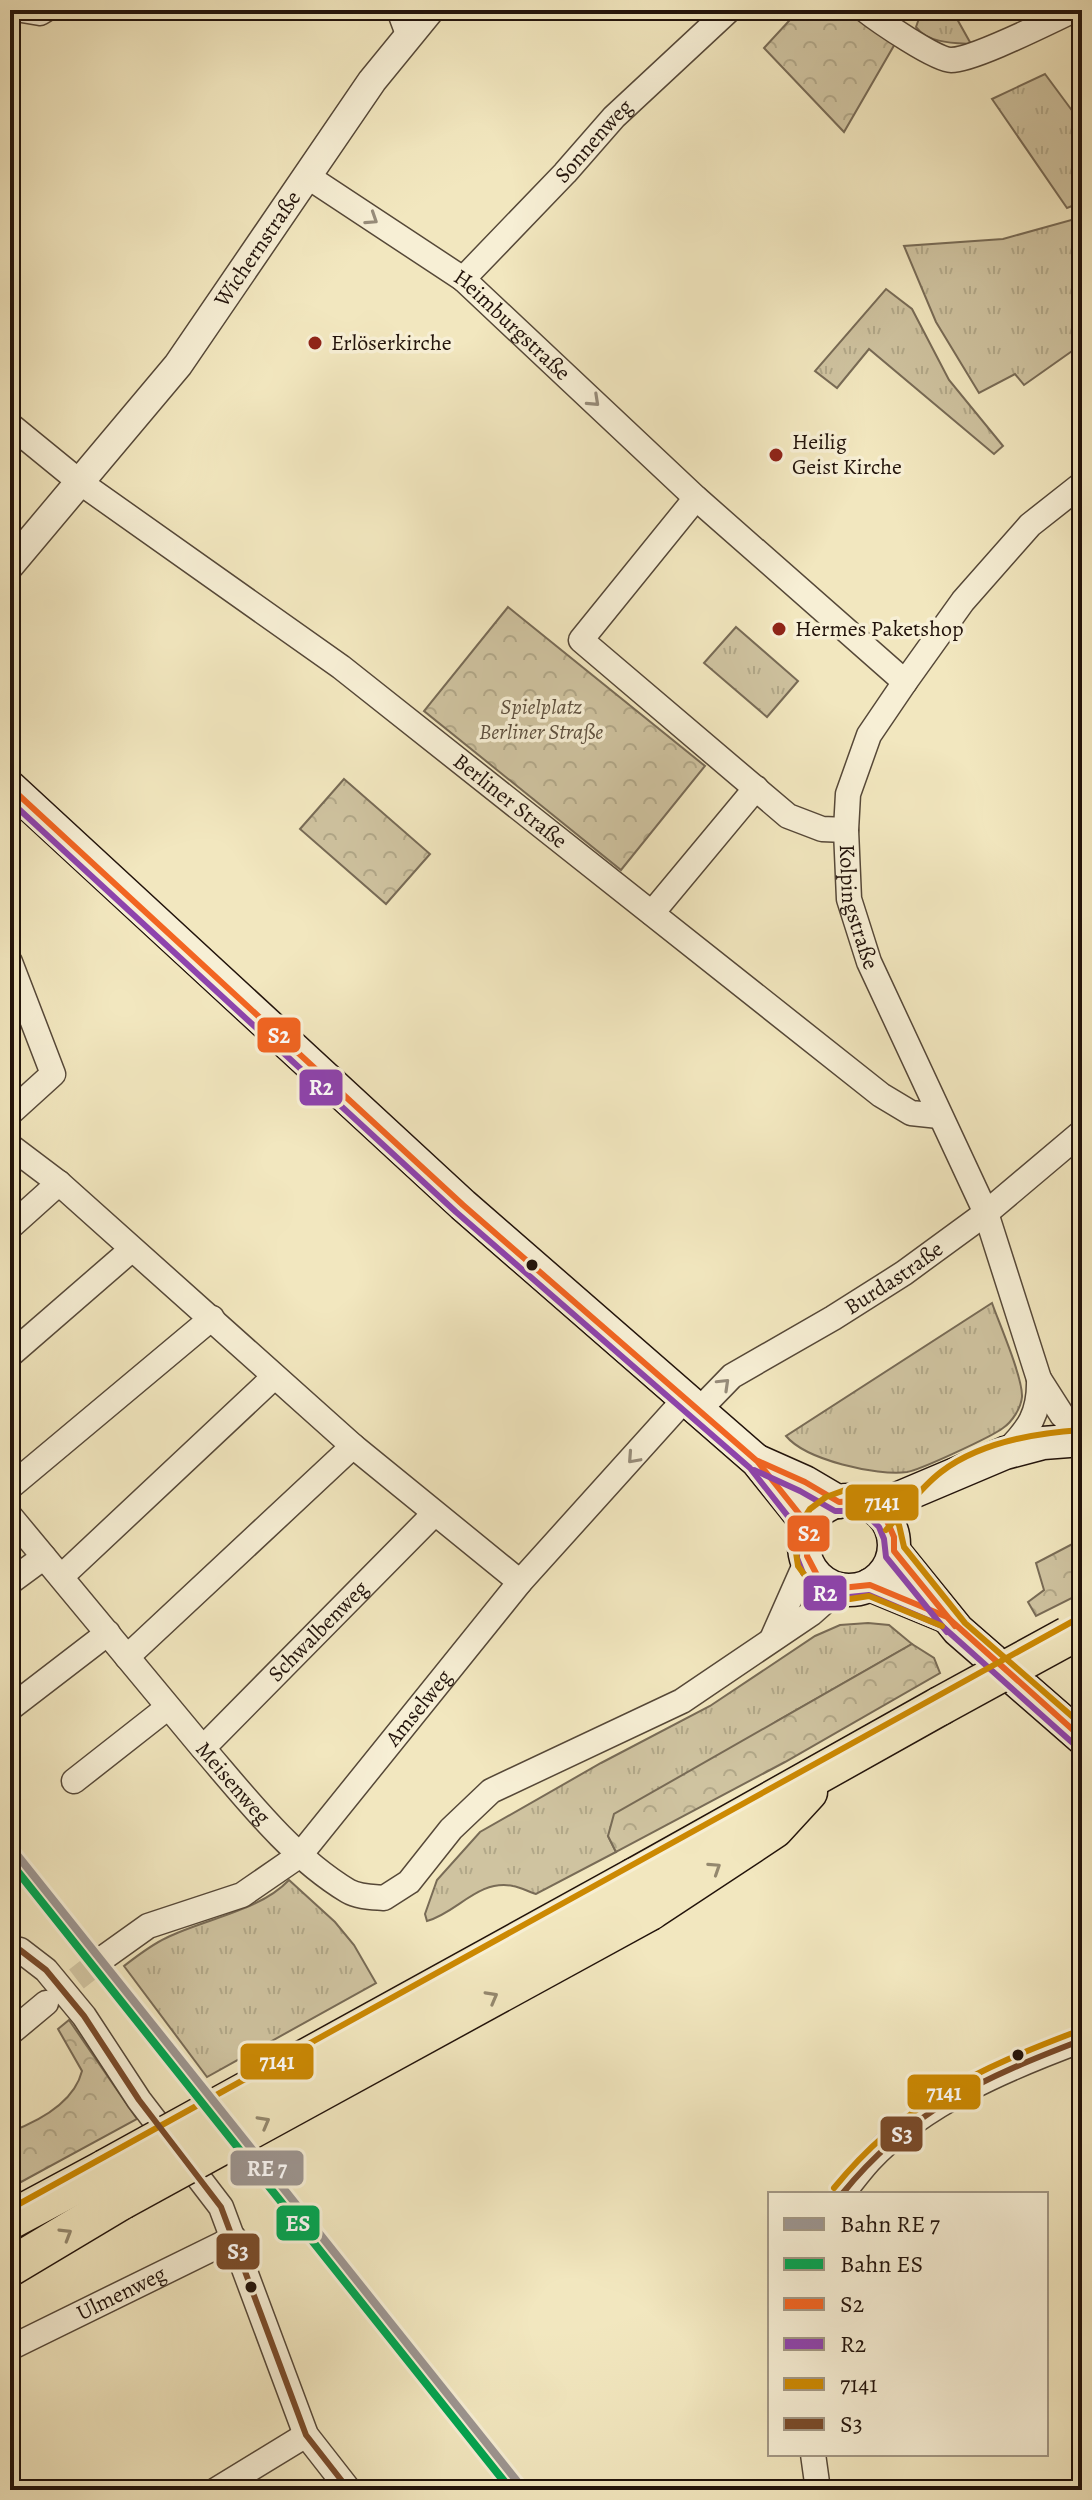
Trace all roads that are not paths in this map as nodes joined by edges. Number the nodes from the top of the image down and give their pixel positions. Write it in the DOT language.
graph roads {
  1 [pos="430,10"];
  2 [pos="729,10"];
  3 [pos="865,10"];
  4 [pos="1074,10"];
  5 [pos="404,22"];
  6 [pos="307,176"];
  7 [pos="463,279"];
  8 [pos="10,425"];
  9 [pos="81,483"];
  10 [pos="1082,484"];
  11 [pos="696,498"];
  12 [pos="10,565"];
  13 [pos="905,682"];
  14 [pos="10,787"];
  15 [pos="756,788"];
  16 [pos="846,830"];
  17 [pos="652,913"];
  18 [pos="10,962"];
  19 [pos="10,1113"];
  20 [pos="939,1116"];
  21 [pos="1082,1132"];
  22 [pos="10,1146"];
  23 [pos="59,1183"];
  24 [pos="986,1213"];
  25 [pos="10,1227"];
  26 [pos="131,1250"];
  27 [pos="212,1318"];
  28 [pos="10,1355"];
  29 [pos="274,1377"];
  30 [pos="1039,1379"];
  31 [pos="692,1405"];
  32 [pos="1082,1437"];
  33 [pos="353,1446"];
  34 [pos="1005,1453"];
  35 [pos="757,1461"];
  36 [pos="947,1479"];
  37 [pos="10,1487"];
  38 [pos="839,1502"];
  39 [pos="875,1508"];
  40 [pos="434,1514"];
  41 [pos="10,1516"];
  42 [pos="809,1526"];
  43 [pos="894,1544"];
  44 [pos="44,1557"];
  45 [pos="807,1560"];
  46 [pos="62,1576"];
  47 [pos="10,1582"];
  48 [pos="520,1582"];
  49 [pos="855,1587"];
  50 [pos="947,1617"];
  51 [pos="1075,1632"];
  52 [pos="108,1633"];
  53 [pos="771,1641"];
  54 [pos="127,1657"];
  55 [pos="13,1706"];
  56 [pos="167,1708"];
  57 [pos="1082,1738"];
  58 [pos="203,1748"];
  59 [pos="74,1781"];
  60 [pos="300,1855"];
  61 [pos="10,1948"];
  62 [pos="106,1956"];
  63 [pos="46,2003"];
  64 [pos="10,2033"];
  65 [pos="1082,2040"];
  66 [pos="113,2185"];
  67 [pos="844,2192"];
  68 [pos="10,2220"];
  69 [pos="234,2238"];
  70 [pos="10,2267"];
  71 [pos="10,2348"];
  72 [pos="306,2435"];
  73 [pos="813,2456"];
  74 [pos="216,2490"];
  75 [pos="349,2490"];
  76 [pos="818,2490"];
  1 -- 5 [label="street, Wichernstraße"];
  2 -- 7 [label="street, Sonnenweg"];
  3 -- 4 [label="street"];
  5 -- 6 [label="street, Wichernstraße"];
  6 -- 7 [label="street, Heimburgstraße, one-way"];
  6 -- 9 [label="street, Wichernstraße"];
  7 -- 11 [label="street, Heimburgstraße, one-way"];
  8 -- 9 [label="street"];
  9 -- 12 [label="street, Wichernstraße"];
  9 -- 17 [label="street, Berliner Straße"];
  10 -- 13 [label="street, Kolpingstraße"];
  11 -- 13 [label="street, Heimburgstraße"];
  11 -- 15 [label="street"];
  13 -- 16 [label="street, Kolpingstraße"];
  14 -- 31 [label="main road"];
  15 -- 16 [label="street"];
  15 -- 17 [label="street"];
  16 -- 20 [label="street, Kolpingstraße"];
  17 -- 20 [label="street, Berliner Straße"];
  18 -- 19 [label="street"];
  20 -- 24 [label="street, Kolpingstraße"];
  21 -- 24 [label="street, Burdastraße"];
  22 -- 23 [label="street"];
  23 -- 25 [label="street"];
  23 -- 26 [label="street"];
  24 -- 30 [label="street, Kolpingstraße"];
  31 -- 24 [label="street, Burdastraße, one-way"];
  26 -- 27 [label="street"];
  26 -- 28 [label="street"];
  27 -- 29 [label="street"];
  27 -- 37 [label="street"];
  29 -- 33 [label="street"];
  29 -- 46 [label="street"];
  30 -- 32 [label="street, Kolpingstraße"];
  30 -- 34 [label="street, Kolpingstraße"];
  31 -- 35 [label="main road"];
  31 -- 48 [label="street, Amselweg, one-way"];
  32 -- 34 [label="main road"];
  33 -- 40 [label="street"];
  33 -- 54 [label="street"];
  34 -- 36 [label="main road"];
  35 -- 38 [label="main road"];
  35 -- 42 [label="main road"];
  36 -- 39 [label="main road"];
  36 -- 43 [label="main road"];
  38 -- 39 [label="main road"];
  38 -- 42 [label="main road"];
  39 -- 43 [label="main road"];
  40 -- 48 [label="street"];
  40 -- 58 [label="street, Schwalbenweg"];
  41 -- 44 [label="street, Meisenweg"];
  42 -- 45 [label="main road"];
  43 -- 49 [label="main road"];
  43 -- 50 [label="main road"];
  44 -- 46 [label="street, Meisenweg"];
  44 -- 47 [label="street"];
  45 -- 49 [label="main road"];
  45 -- 53 [label="street"];
  46 -- 52 [label="street, Meisenweg"];
  48 -- 60 [label="street, Amselweg"];
  49 -- 50 [label="main road"];
  49 -- 53 [label="street, Meisenweg"];
  50 -- 57 [label="main road"];
  51 -- 66 [label="highway, bridge"];
  52 -- 54 [label="street, Meisenweg"];
  52 -- 55 [label="street"];
  53 -- 60 [label="street, Meisenweg"];
  54 -- 56 [label="street, Meisenweg"];
  56 -- 58 [label="street, Meisenweg"];
  56 -- 59 [label="street"];
  58 -- 60 [label="street, Meisenweg"];
  60 -- 62 [label="street, Amselweg"];
  61 -- 69 [label="street"];
  63 -- 64 [label="street"];
  65 -- 67 [label="street"];
  66 -- 68 [label="highway"];
  70 -- 66 [label="highway, one-way"];
  69 -- 71 [label="street, Ulmenweg"];
  69 -- 72 [label="street"];
  72 -- 74 [label="street"];
  72 -- 75 [label="street"];
  73 -- 76 [label="street"];
}
